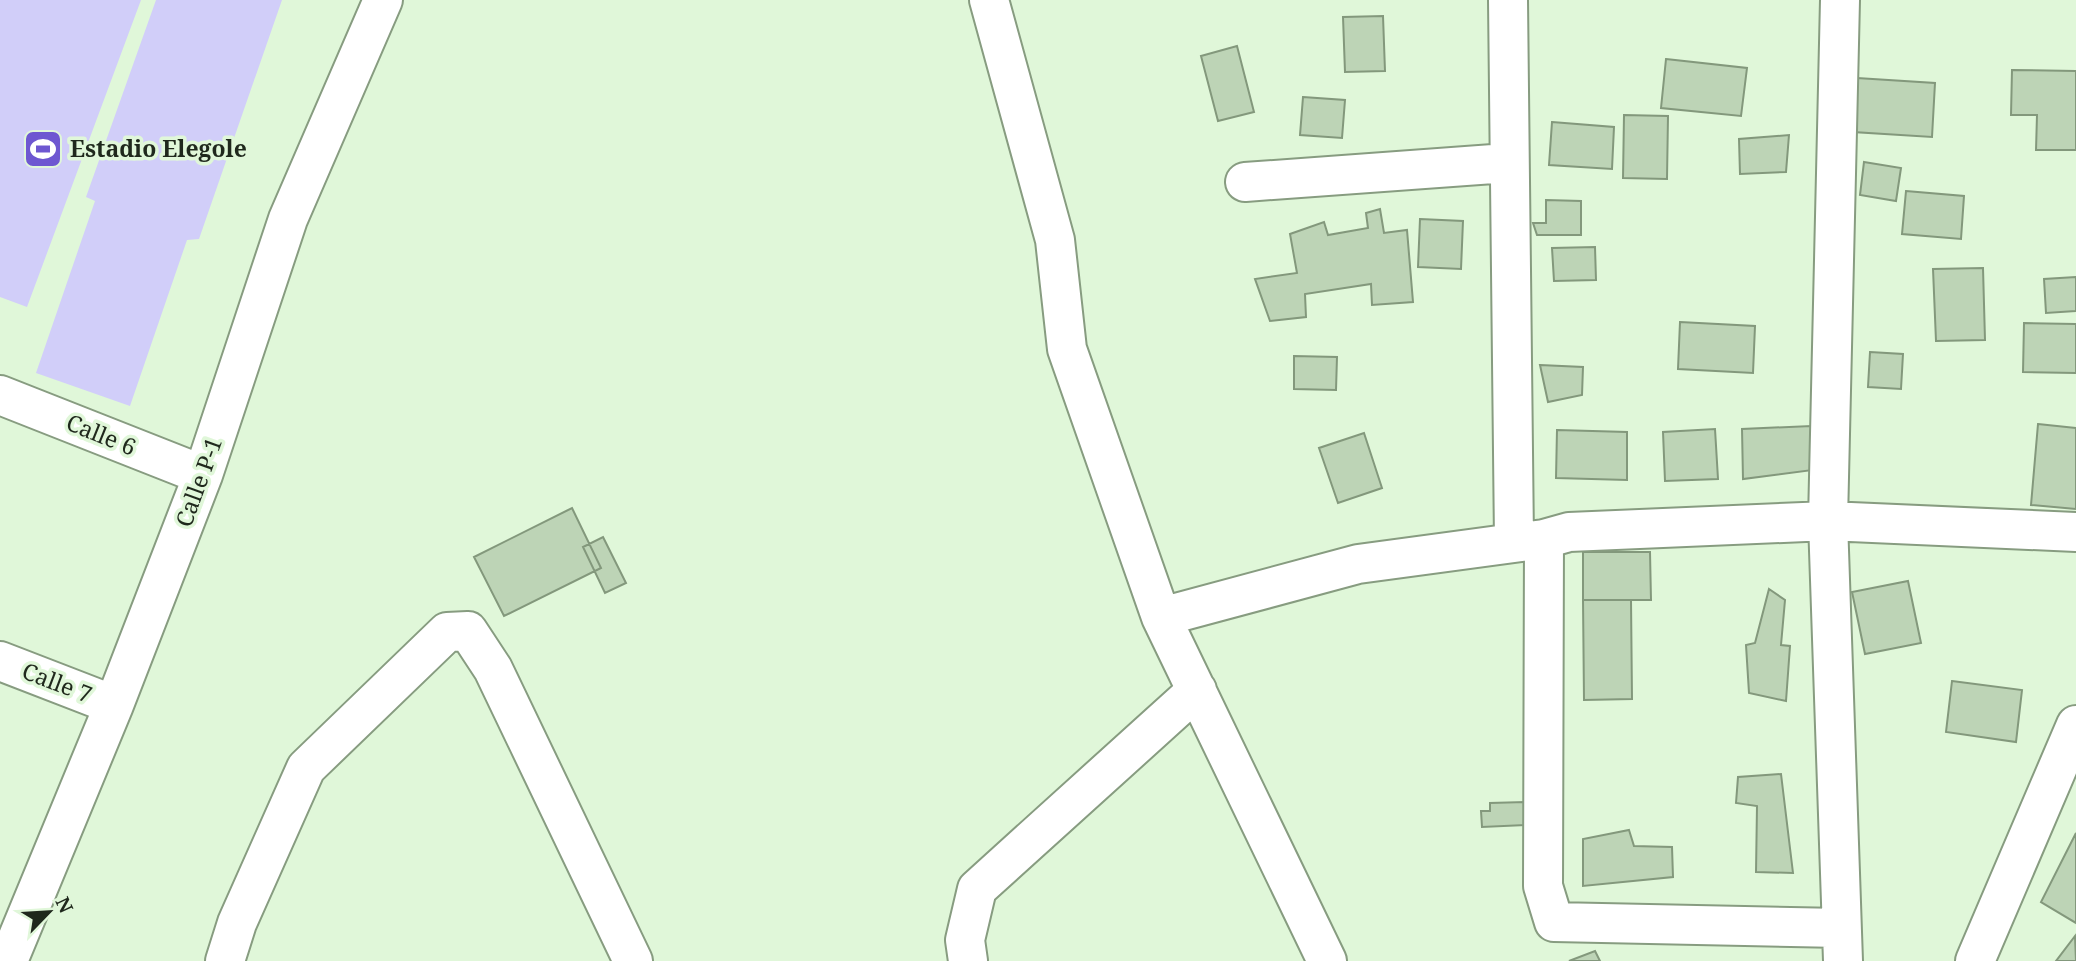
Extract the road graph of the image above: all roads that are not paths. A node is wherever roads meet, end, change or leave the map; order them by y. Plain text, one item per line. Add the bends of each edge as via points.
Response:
1 (383, 0) edge
2 (989, 0) edge
3 (1508, 0) edge
4 (1840, 0) edge
5 (1507, 163) junction
6 (1245, 182) dead end
7 (0, 395) edge
8 (203, 475) junction
9 (1828, 521) junction
10 (2076, 533) edge
11 (1529, 540) junction
12 (1161, 617) junction
13 (0, 661) edge
14 (1197, 690) junction
15 (114, 705) junction
16 (2071, 750) edge
17 (1842, 944) edge
18 (7, 952) edge
19 (225, 961) edge
20 (634, 961) edge
21 (968, 961) edge
22 (1327, 961) edge
23 (1975, 961) edge

1 - 8 street, Calle P-1 via 288,219
2 - 12 street via 1055,240 1066,349
3 - 5 street
4 - 9 street
5 - 6 street
5 - 11 street
7 - 8 street, Calle 6
8 - 15 street, Calle P-1
9 - 10 street
9 - 11 street via 1569,532
9 - 17 street
11 - 12 street via 1358,564
11 - 17 street via 1543,886 1554,922
12 - 14 street
13 - 15 street, Calle 7
14 - 21 street via 977,889 965,940
14 - 22 street
15 - 18 street, Calle P-1
16 - 23 street
19 - 20 street via 237,923 306,768 447,632 468,631 493,669

